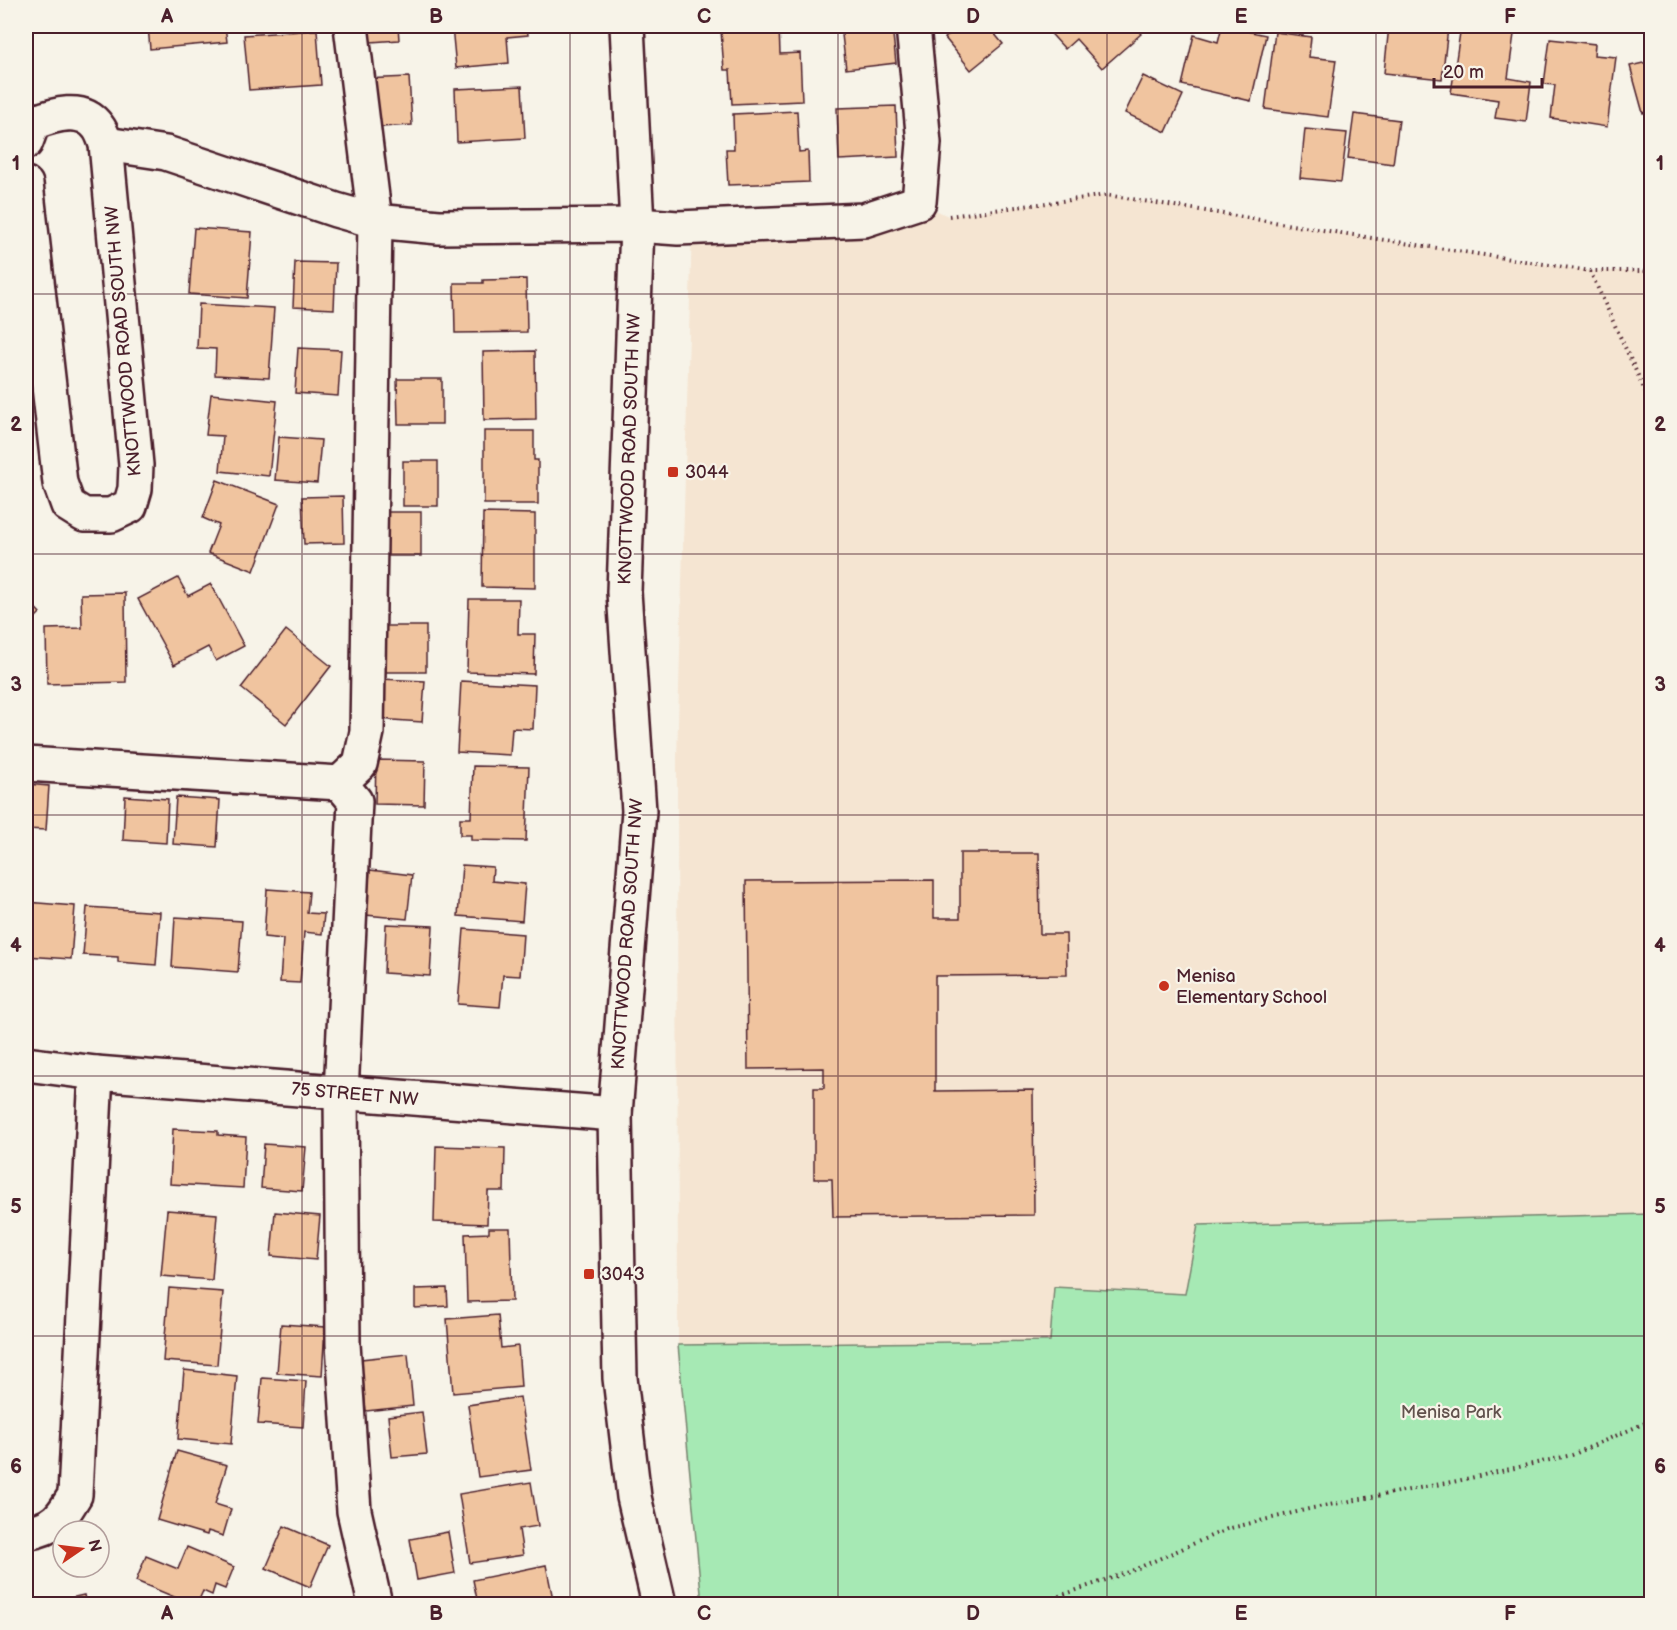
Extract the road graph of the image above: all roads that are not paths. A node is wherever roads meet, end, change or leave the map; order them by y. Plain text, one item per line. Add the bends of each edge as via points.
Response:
1 (351, 26) edge
2 (627, 26) edge
3 (913, 26) edge
4 (26, 142) edge
5 (106, 144) junction
6 (26, 184) edge
7 (375, 221) junction
8 (637, 225) junction
9 (26, 764) edge
10 (340, 783) junction
11 (26, 1064) edge
12 (96, 1073) junction
13 (341, 1093) junction
14 (615, 1114) junction
15 (26, 1533) edge
16 (375, 1605) edge
17 (659, 1605) edge

1 - 7 street
2 - 8 street, KNOTTWOOD ROAD SOUTH NW
3 - 8 street via 924,143 919,202 864,220 678,228
4 - 5 street, KNOTTWOOD ROAD SOUTH NW via 33,123 54,114 82,114 98,126
5 - 6 street, KNOTTWOOD ROAD SOUTH NW via 136,465 130,506 111,515 84,515 68,505 60,483
5 - 7 street via 166,153
7 - 8 street via 439,227
7 - 10 street via 367,732 360,764
8 - 14 street, KNOTTWOOD ROAD SOUTH NW via 624,592 639,811
9 - 10 street
10 - 13 street via 355,801
11 - 12 street, 75 STREET NW
12 - 13 street, 75 STREET NW
12 - 15 street via 75,1495 60,1520
13 - 14 street, 75 STREET NW
13 - 16 street via 343,1344 354,1512
14 - 17 street, KNOTTWOOD ROAD SOUTH NW via 620,1378 634,1497

